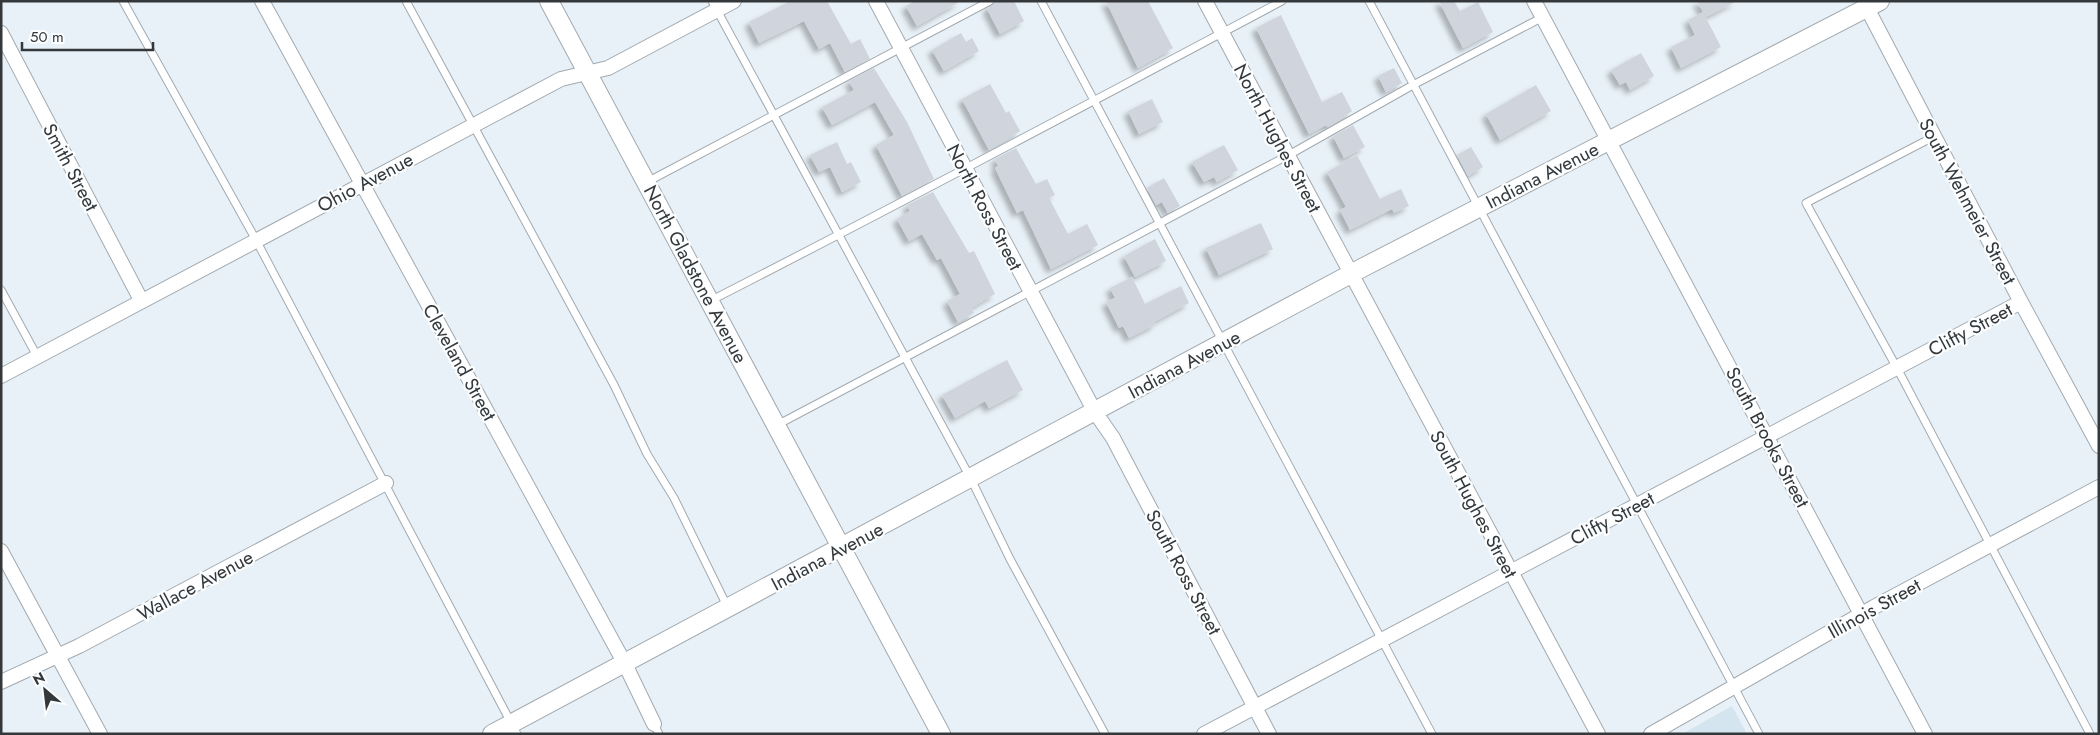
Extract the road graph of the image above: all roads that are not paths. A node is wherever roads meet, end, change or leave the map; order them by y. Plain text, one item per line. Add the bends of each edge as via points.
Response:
1 (123, 1) edge
2 (262, 1) edge
3 (406, 1) edge
4 (549, 1) edge
5 (734, 1) edge
6 (876, 1) edge
7 (990, 1) edge
8 (1041, 1) edge
9 (1205, 1) edge
10 (1282, 1) edge
11 (1368, 1) edge
12 (1534, 1) edge
13 (1874, 4) edge
14 (714, 6) edge
15 (1543, 17) junction
16 (1, 33) edge
17 (1222, 33) junction
18 (900, 47) junction
19 (588, 72) junction
20 (1413, 85) junction
21 (1094, 99) junction
22 (773, 115) junction
23 (472, 125) junction
24 (1934, 136) junction
25 (1609, 140) junction
26 (1287, 156) junction
27 (966, 170) junction
28 (647, 182) junction
29 (362, 184) junction
30 (1480, 207) junction
31 (1158, 222) junction
32 (839, 236) junction
33 (256, 240) junction
34 (1351, 274) junction
35 (1, 290) edge
36 (1031, 292) junction
37 (141, 300) junction
38 (710, 302) junction
39 (2021, 302) junction
40 (1223, 343) junction
41 (37, 356) junction
42 (905, 359) junction
43 (1897, 368) junction
44 (1, 376) edge
45 (1095, 412) junction
46 (776, 426) junction
47 (1767, 436) junction
48 (2099, 446) edge
49 (970, 479) junction
50 (386, 483) junction
51 (2099, 487) edge
52 (1638, 505) junction
53 (1991, 545) junction
54 (842, 548) junction
55 (1, 551) edge
56 (1511, 572) junction
57 (728, 608) junction
58 (1862, 614) junction
59 (1382, 640) junction
60 (58, 655) junction
61 (624, 664) junction
62 (1, 682) edge
63 (1734, 686) junction
64 (1254, 706) junction
65 (514, 729) edge
66 (656, 729) edge
67 (100, 734) edge
68 (492, 734) edge
69 (941, 734) edge
70 (1105, 734) edge
71 (1204, 734) edge
72 (1269, 734) edge
73 (1432, 734) edge
74 (1598, 734) edge
75 (1651, 734) edge
76 (1759, 734) edge
77 (1925, 734) edge
78 (2090, 734) edge

1 - 33 lane
2 - 29 street, Cleveland Street
3 - 23 lane
4 - 19 street, North Gladstone Avenue
5 - 14 street, Ohio Avenue
6 - 18 street, North Ross Street
7 - 18 lane
8 - 21 lane
9 - 17 street, North Hughes Street
10 - 17 lane
11 - 20 lane
12 - 15 street, South Brooks Street
13 - 24 street, South Wehmeier Street
13 - 25 street, Indiana Avenue
14 - 19 street, Ohio Avenue via 608,68
14 - 22 lane
15 - 20 lane
15 - 25 street, South Brooks Street
16 - 37 street, Smith Street
17 - 21 lane
17 - 26 street, North Hughes Street
18 - 22 lane
18 - 27 street, North Ross Street
19 - 23 street, Ohio Avenue via 561,79
19 - 28 street, North Gladstone Avenue
20 - 26 lane
20 - 30 lane
21 - 27 lane
21 - 31 lane
22 - 28 lane
22 - 32 lane
23 - 29 street, Ohio Avenue
23 - 57 lane via 614,385 647,454 674,498
24 - 39 street, South Wehmeier Street
24 - 43 lane via 1806,203
25 - 30 street, Indiana Avenue
25 - 47 street, South Brooks Street
26 - 31 lane
26 - 34 street, North Hughes Street
27 - 32 lane
27 - 36 street, North Ross Street
28 - 38 street, North Gladstone Avenue
29 - 33 street, Ohio Avenue
29 - 61 street, Cleveland Street
30 - 34 street, Indiana Avenue
30 - 52 lane
31 - 36 lane
31 - 40 lane
32 - 38 lane
32 - 42 lane
33 - 37 street, Ohio Avenue
33 - 50 lane
34 - 40 street, Indiana Avenue
34 - 56 street, South Hughes Street
35 - 41 lane
36 - 42 lane
36 - 45 street, North Ross Street
37 - 41 street, Ohio Avenue
38 - 46 street, North Gladstone Avenue
39 - 43 street, Clifty Street
39 - 48 street, South Wehmeier Street
40 - 45 street, Indiana Avenue
40 - 59 lane
41 - 44 street, Ohio Avenue
42 - 46 lane
42 - 49 lane
43 - 47 street, Clifty Street
43 - 53 lane
45 - 49 street, Indiana Avenue
45 - 64 street, South Ross Street via 1113,438
46 - 54 street, North Gladstone Avenue
47 - 52 street, Clifty Street
47 - 58 street, South Brooks Street
49 - 54 street, Indiana Avenue
49 - 70 lane
50 - 60 street, Wallace Avenue
50 - 65 lane
51 - 53 street, Illinois Street
52 - 56 street, Clifty Street
52 - 63 lane
53 - 58 street, Illinois Street
53 - 78 lane
54 - 57 street, Indiana Avenue
54 - 69 street, North Gladstone Avenue
55 - 60 street
56 - 59 street, Clifty Street
56 - 74 street, South Hughes Street
57 - 61 street, Indiana Avenue
58 - 63 street, Illinois Street
58 - 77 street, South Brooks Street
59 - 64 street, Clifty Street
59 - 73 lane
60 - 62 street, Wallace Avenue
60 - 67 street
61 - 65 street, Indiana Avenue
61 - 66 street, Cleveland Street
63 - 75 street, Illinois Street
63 - 76 lane
64 - 71 street, Clifty Street
64 - 72 street, South Ross Street
65 - 68 street, Indiana Avenue

